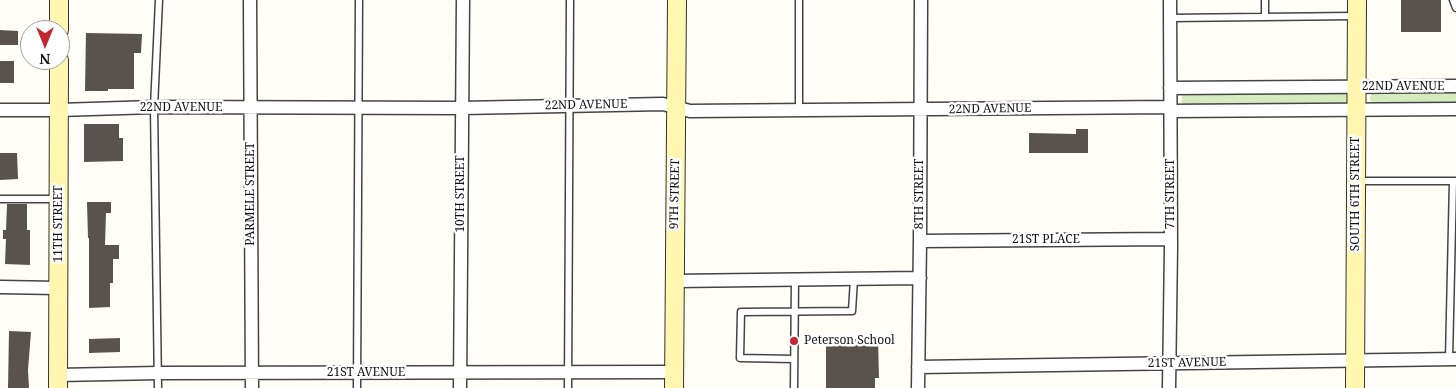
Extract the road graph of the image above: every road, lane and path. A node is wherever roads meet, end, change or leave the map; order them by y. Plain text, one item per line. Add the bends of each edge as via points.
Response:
1 (60, 0) edge
2 (159, 0) edge
3 (250, 0) edge
4 (359, 0) edge
5 (463, 0) edge
6 (570, 0) edge
7 (677, 0) edge
8 (799, 0) edge
9 (921, 0) edge
10 (1170, 0) edge
11 (1265, 0) edge
12 (1452, 0) edge
13 (1357, 8) edge
14 (1456, 8) edge
15 (1265, 17) junction
16 (1169, 18) junction
17 (59, 20) edge
18 (59, 70) edge
19 (1456, 86) edge
20 (1356, 87) junction
21 (1170, 88) junction
22 (570, 105) junction
23 (154, 107) junction
24 (250, 108) junction
25 (357, 108) junction
26 (462, 108) junction
27 (676, 108) junction
28 (1170, 109) junction
29 (1456, 109) edge
30 (0, 110) edge
31 (59, 110) junction
32 (799, 110) junction
33 (920, 110) junction
34 (1356, 110) junction
35 (1356, 180) junction
36 (1455, 181) edge
37 (0, 199) edge
38 (59, 199) junction
39 (1171, 239) junction
40 (920, 241) junction
41 (920, 278) junction
42 (854, 279) junction
43 (795, 280) junction
44 (674, 281) junction
45 (0, 287) edge
46 (58, 288) junction
47 (795, 312) junction
48 (794, 359) junction
49 (1453, 359) edge
50 (1356, 360) junction
51 (1170, 363) junction
52 (918, 367) junction
53 (158, 373) junction
54 (252, 373) junction
55 (358, 373) junction
56 (460, 373) junction
57 (568, 373) junction
58 (674, 380) edge
59 (58, 381) edge
60 (158, 388) edge
61 (252, 388) edge
62 (358, 388) edge
63 (460, 388) edge
64 (568, 388) edge
65 (794, 388) edge
66 (918, 388) edge
67 (1170, 388) edge
68 (1355, 388) edge

1 - 17 street
2 - 23 lane
3 - 24 street, PARMELE STREET
4 - 25 lane
5 - 26 street, 10TH STREET
6 - 22 lane
7 - 27 street, 9TH STREET
8 - 32 lane
9 - 33 street, 8TH STREET
10 - 16 street, 7TH STREET
11 - 15 lane
12 - 14 lane
13 - 15 lane
13 - 20 street, SOUTH 6TH STREET
15 - 16 lane
16 - 21 street, 7TH STREET
18 - 31 street, 11TH STREET
19 - 20 street, 22ND AVENUE
20 - 21 street, 22ND AVENUE
20 - 34 street, SOUTH 6TH STREET
21 - 28 street, 7TH STREET
22 - 26 street, 22ND AVENUE
22 - 27 street, 22ND AVENUE via 663,104
22 - 57 lane
23 - 24 street, 22ND AVENUE
23 - 31 street, 22ND AVENUE
23 - 53 lane
24 - 25 street, 22ND AVENUE
24 - 54 street, PARMELE STREET
25 - 26 street, 22ND AVENUE
25 - 55 lane
26 - 56 street, 10TH STREET
27 - 32 street, 22ND AVENUE via 690,111
27 - 44 street, 9TH STREET
28 - 33 street, 22ND AVENUE
28 - 34 street, 22ND AVENUE
28 - 39 street, 7TH STREET
29 - 34 street, 22ND AVENUE
30 - 31 street, 22ND AVENUE
31 - 38 street, 11TH STREET
32 - 33 street, 22ND AVENUE
33 - 40 street, 8TH STREET
34 - 35 street, SOUTH 6TH STREET
35 - 36 lane
35 - 50 street, SOUTH 6TH STREET
36 - 49 lane
37 - 38 lane
38 - 46 street, 11TH STREET
39 - 40 street, 21ST PLACE
39 - 51 street, 7TH STREET
40 - 41 street, 8TH STREET
41 - 42 street
41 - 52 street, 8TH STREET
42 - 43 street
42 - 47 lane via 852,311
43 - 44 street
43 - 47 lane
44 - 58 street, 9TH STREET
45 - 46 street
46 - 59 street, 11TH STREET
47 - 48 lane
47 - 48 lane via 741,312 740,358
48 - 65 lane
49 - 50 street, 21ST AVENUE
50 - 51 street, 21ST AVENUE
50 - 68 street, SOUTH 6TH STREET
51 - 52 street, 21ST AVENUE
51 - 67 street, 7TH STREET
52 - 66 street, 8TH STREET
53 - 54 street, 21ST AVENUE
53 - 59 street, 21ST AVENUE
53 - 60 lane
54 - 55 street, 21ST AVENUE
54 - 61 street, PARMELE STREET
55 - 56 street, 21ST AVENUE
55 - 62 lane
56 - 57 street, 21ST AVENUE
56 - 63 street, 10TH STREET
57 - 58 street, 21ST AVENUE
57 - 64 lane

